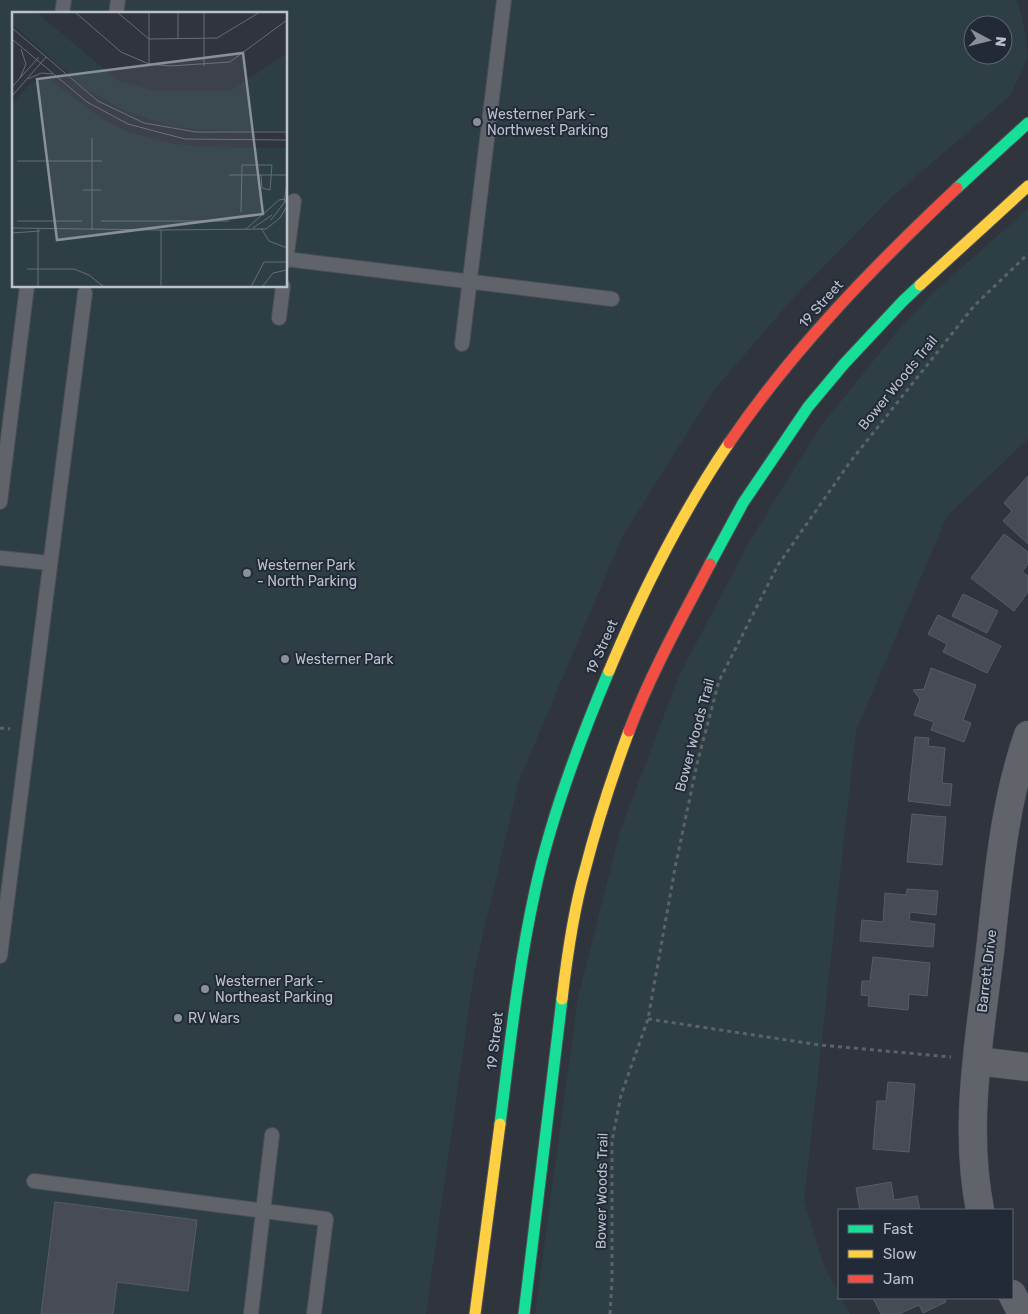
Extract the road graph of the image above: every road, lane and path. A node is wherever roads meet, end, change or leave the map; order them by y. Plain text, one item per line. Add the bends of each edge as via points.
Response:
1 (504, 0) edge
2 (1028, 122) edge
3 (1028, 186) edge
4 (294, 201) dead end
5 (288, 245) edge
6 (1028, 254) edge
7 (288, 260) edge
8 (470, 281) junction
9 (27, 288) edge
10 (283, 288) edge
11 (85, 293) dead end
12 (612, 299) dead end
13 (279, 318) dead end
14 (462, 344) dead end
15 (0, 502) edge
16 (0, 558) edge
17 (50, 563) junction
18 (1028, 735) edge
19 (0, 956) edge
20 (648, 1019) junction
21 (977, 1061) junction
22 (1028, 1067) edge
23 (272, 1135) dead end
24 (34, 1181) dead end
25 (980, 1209) edge
26 (263, 1211) junction
27 (1013, 1296) edge
28 (251, 1314) edge
29 (314, 1314) edge
30 (475, 1314) edge
31 (524, 1314) edge
32 (610, 1314) edge
33 (1022, 1314) edge

1 - 8 lane
2 - 30 main road, 19 Street via 844,299 779,374 725,449 671,539 633,613 602,684 567,782 535,887 520,967
3 - 31 main road via 903,301 808,407 743,503 669,640 639,705 610,783 584,872 567,960
4 - 5 lane
6 - 20 path, Bower Woods Trail via 974,306 850,462 778,565 719,681 696,764
7 - 8 lane
8 - 12 lane
8 - 14 lane
9 - 15 lane
10 - 13 lane
11 - 17 lane
16 - 17 lane
17 - 19 lane
18 - 21 street, Barrett Drive via 1010,800 1002,846
20 - 21 path via 820,1045
20 - 32 path, Bower Woods Trail via 621,1095 612,1141
21 - 22 street
21 - 25 street, Barrett Drive via 972,1124
23 - 26 lane
24 - 26 lane
26 - 28 lane
26 - 29 lane via 326,1219
27 - 33 street

